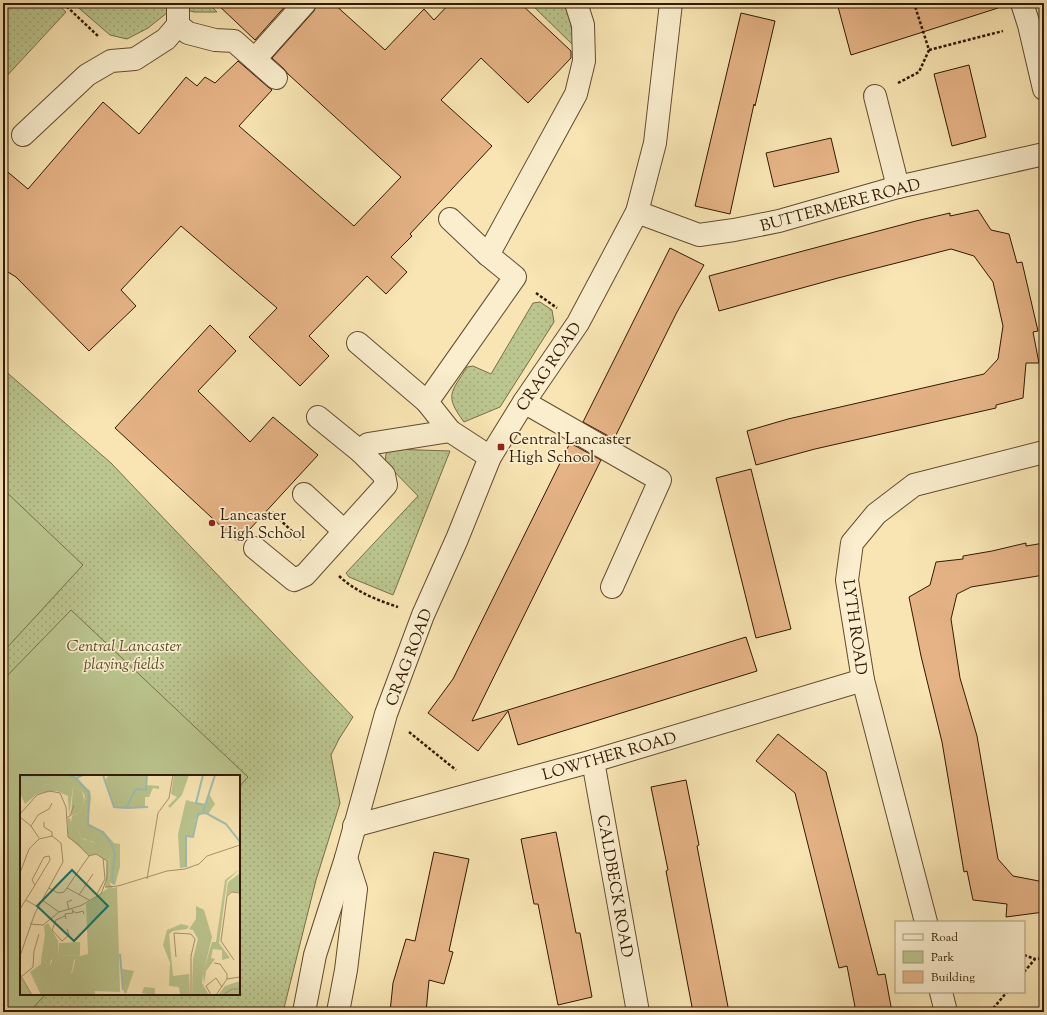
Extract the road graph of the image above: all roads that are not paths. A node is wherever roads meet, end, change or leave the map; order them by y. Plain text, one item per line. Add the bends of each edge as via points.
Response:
1 (178, 3) edge
2 (305, 3) edge
3 (576, 3) edge
4 (671, 3) edge
5 (1022, 3) edge
6 (178, 25) junction
7 (255, 60) junction
8 (276, 78) dead end
9 (1044, 89) edge
10 (875, 96) road end
11 (23, 135) dead end
12 (1044, 154) edge
13 (898, 187) junction
14 (637, 212) junction
15 (450, 219) dead end
16 (488, 255) junction
17 (358, 343) dead end
18 (427, 402) junction
19 (524, 402) junction
20 (318, 417) dead end
21 (450, 431) junction
22 (361, 452) junction
23 (1044, 452) edge
24 (490, 457) junction
25 (304, 494) dead end
26 (344, 531) junction
27 (255, 548) dead end
28 (612, 587) dead end
29 (863, 680) junction
30 (593, 761) junction
31 (354, 826) junction
32 (346, 858) junction
33 (926, 921) edge
34 (942, 993) edge
35 (304, 1012) edge
36 (338, 1012) edge
37 (638, 1012) edge
38 (946, 1012) edge

1 - 6 street
2 - 7 street
3 - 16 street via 583,25 584,61 576,94
4 - 14 street, CRAG ROAD via 655,143
5 - 9 street
6 - 7 street via 188,33 215,40 234,41
6 - 11 street via 166,39 135,59 111,61 87,75
7 - 8 street
10 - 13 street
12 - 13 street, BUTTERMERE ROAD
13 - 14 street, BUTTERMERE ROAD via 779,222 699,235
14 - 19 street, CRAG ROAD via 578,323
15 - 16 street
16 - 18 street via 515,277
17 - 18 street
18 - 21 street
19 - 24 street, CRAG ROAD
19 - 28 street via 660,480
20 - 22 street
21 - 22 street via 368,444
21 - 24 street
22 - 26 street via 384,475 386,485
23 - 29 street, LYTH ROAD via 914,485 876,514 852,543 847,580
24 - 31 street, CRAG ROAD via 423,615 386,714
25 - 26 street
26 - 27 street via 305,575 294,580
29 - 30 street, LOWTHER ROAD
29 - 33 street, LYTH ROAD
30 - 31 street, LOWTHER ROAD
30 - 37 street, CALDBECK ROAD
31 - 32 street, CRAG ROAD
32 - 35 street, CRAG ROAD via 315,954
32 - 36 street via 356,889
34 - 38 street

